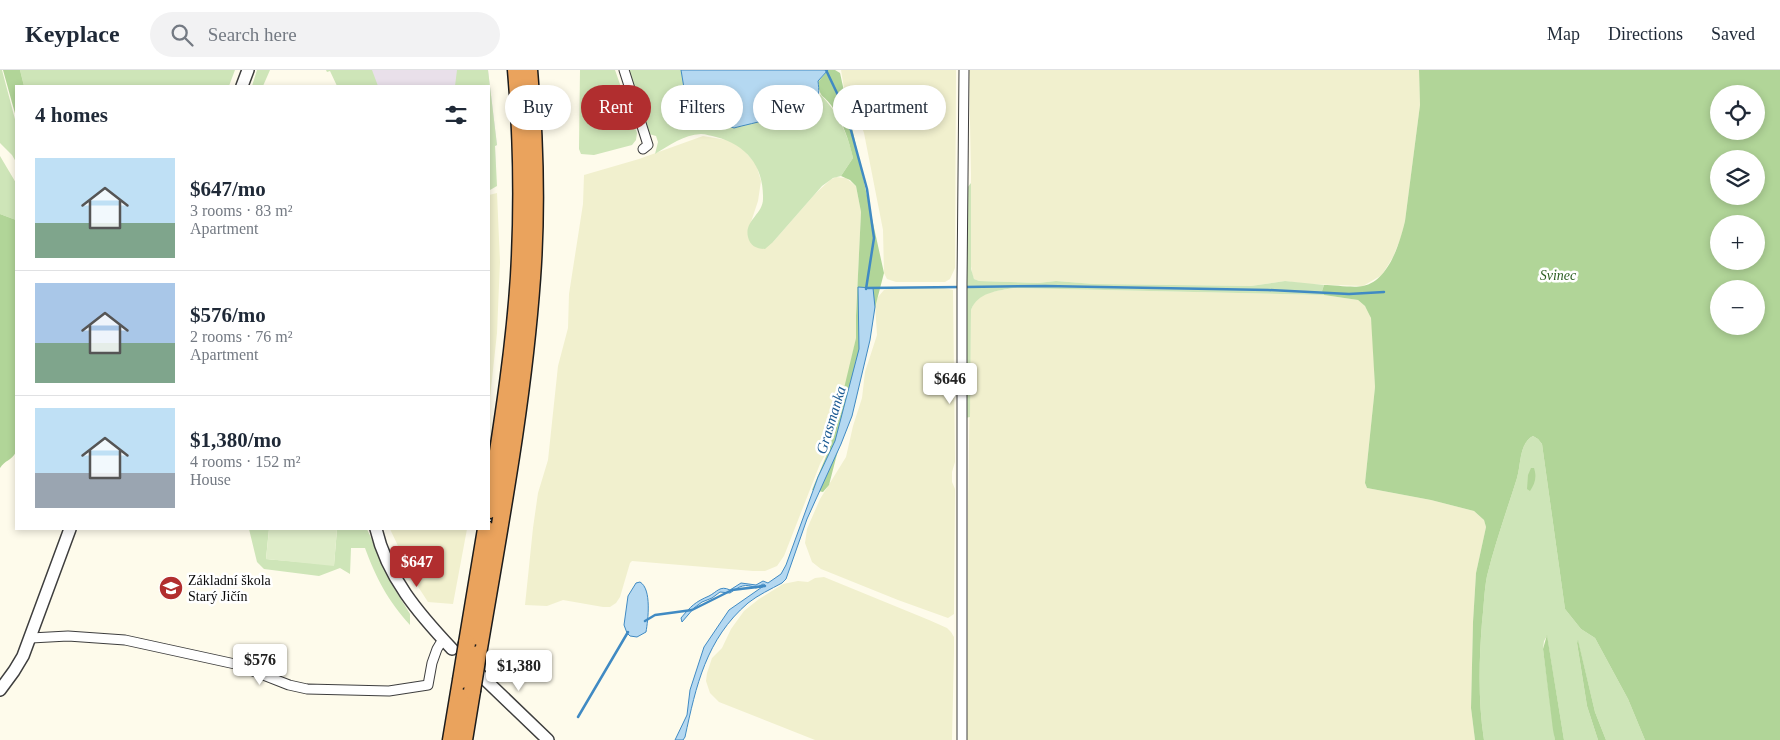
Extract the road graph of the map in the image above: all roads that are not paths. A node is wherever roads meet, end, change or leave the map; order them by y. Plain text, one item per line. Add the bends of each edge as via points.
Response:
1 (248, 70) edge
2 (516, 70) edge
3 (529, 70) edge
4 (538, 70) edge
5 (624, 70) edge
6 (964, 70) edge
7 (242, 85) edge
8 (643, 149) dead end
9 (534, 165) junction
10 (490, 503) edge
11 (70, 530) edge
12 (376, 530) edge
13 (486, 530) edge
14 (31, 638) junction
15 (442, 639) junction
16 (467, 652) junction
17 (466, 685) junction
18 (0, 690) edge
19 (451, 740) edge
20 (464, 740) edge
21 (548, 740) edge
22 (962, 740) edge

1 - 7 street
2 - 10 highway via 521,165 519,278 513,346
3 - 9 highway
4 - 9 highway
5 - 8 street via 648,145
6 - 22 street
9 - 16 highway via 533,246 526,347 517,415
11 - 14 street
12 - 15 street via 394,576 412,604
13 - 16 highway
14 - 15 street via 68,636 126,640 235,664 307,689 389,691 428,685 436,649
14 - 18 street via 24,656
15 - 16 street
16 - 17 highway, bridge
16 - 21 street
17 - 19 highway
17 - 20 highway

